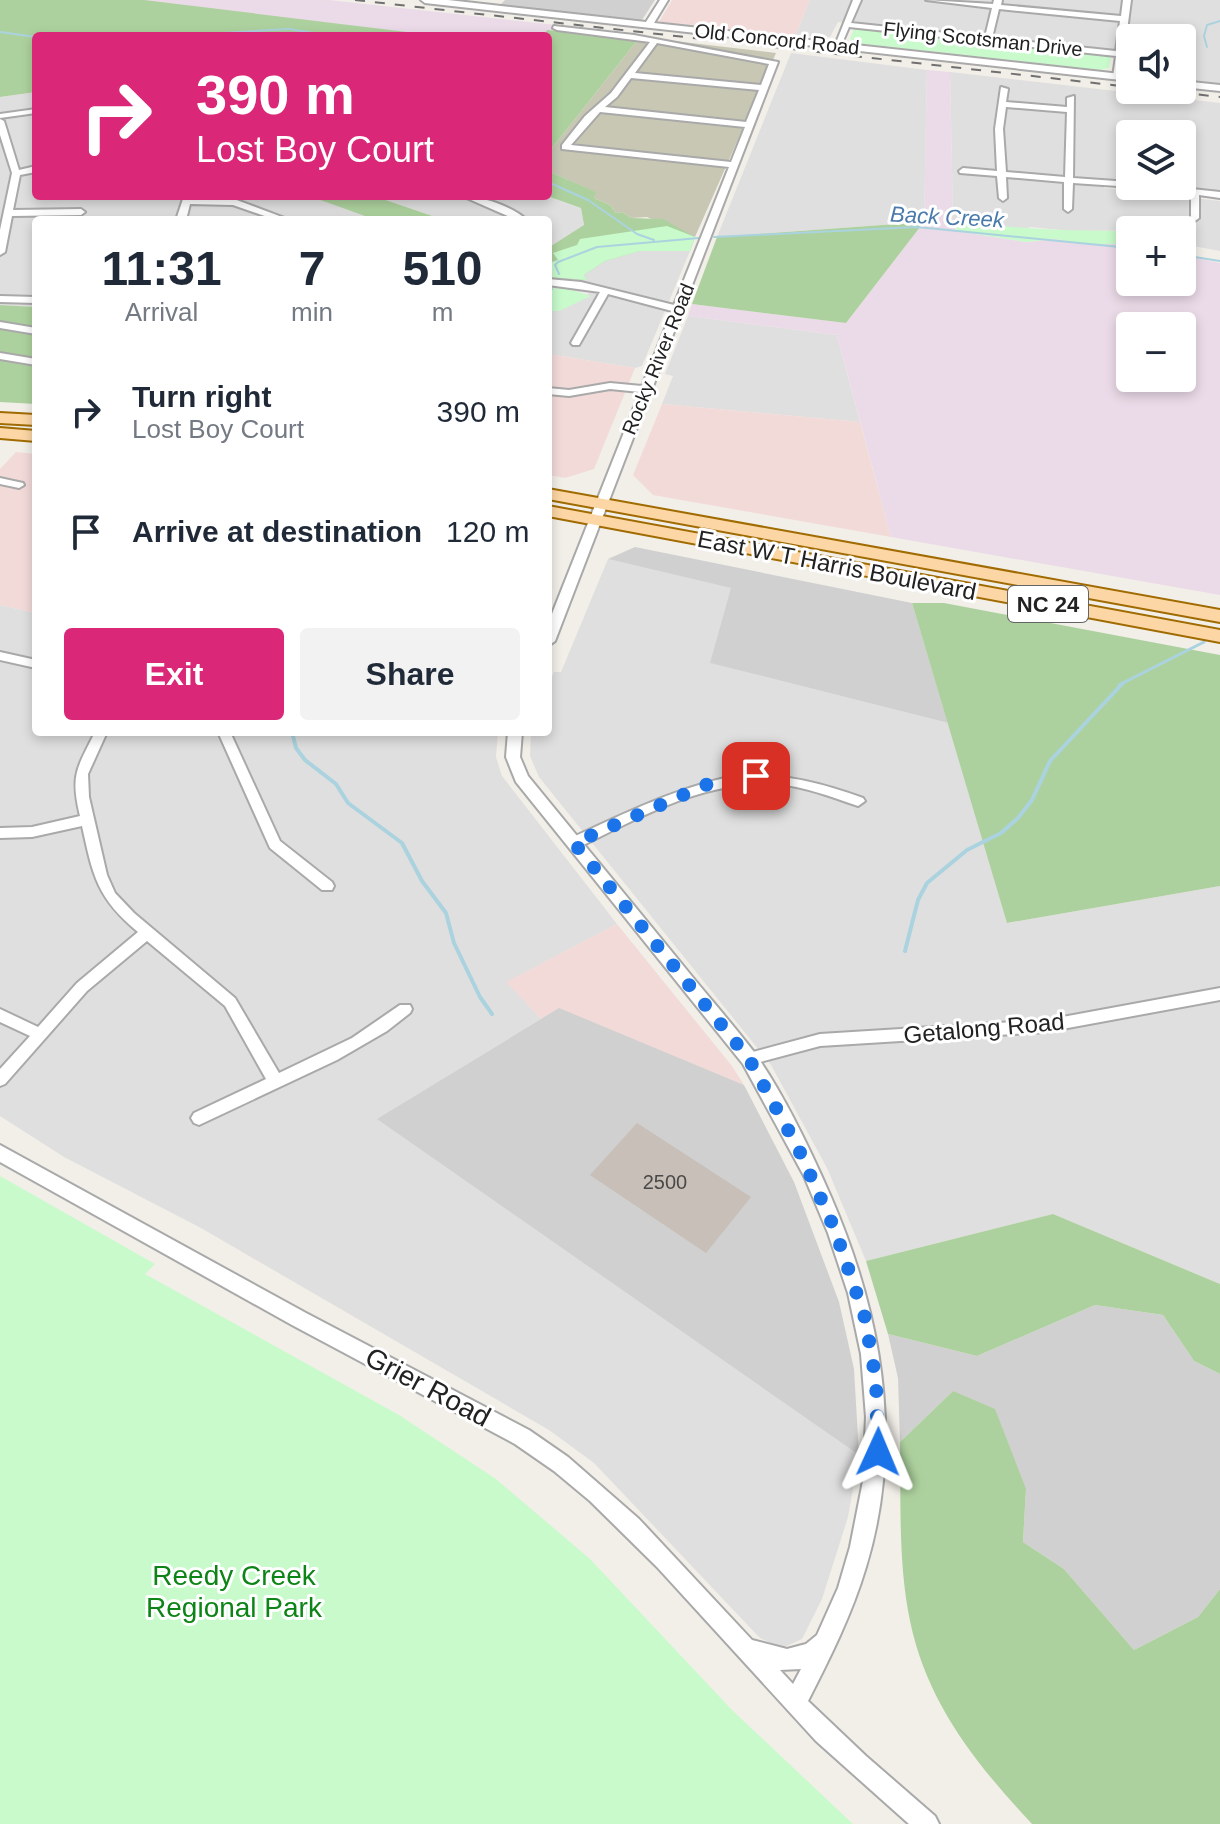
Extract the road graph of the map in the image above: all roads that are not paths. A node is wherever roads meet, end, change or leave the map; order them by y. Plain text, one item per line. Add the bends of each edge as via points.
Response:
1 (425, 0) edge
2 (664, 0) edge
3 (857, 0) edge
4 (930, 0) edge
5 (937, 0) edge
6 (1127, 0) edge
7 (997, 3) edge
8 (1124, 19) junction
9 (1123, 24) edge
10 (648, 25) junction
11 (847, 25) junction
12 (557, 28) dead end
13 (988, 40) junction
14 (653, 43) junction
15 (837, 46) junction
16 (1116, 54) edge
17 (630, 75) junction
18 (1116, 77) edge
19 (766, 83) junction
20 (1196, 85) edge
21 (1220, 88) edge
22 (1004, 89) dead end
23 (1071, 98) dead end
24 (1002, 104) junction
25 (598, 109) junction
26 (1071, 110) junction
27 (32, 112) edge
28 (0, 118) edge
29 (750, 125) junction
30 (735, 165) junction
31 (32, 170) edge
32 (963, 171) dead end
33 (16, 173) junction
34 (1001, 174) junction
35 (1067, 179) junction
36 (1116, 184) edge
37 (1196, 192) edge
38 (1220, 195) edge
39 (1003, 198) dead end
40 (210, 200) edge
41 (477, 200) edge
42 (1068, 209) dead end
43 (81, 212) dead end
44 (10, 213) junction
45 (274, 216) edge
46 (517, 216) edge
47 (0, 252) edge
48 (552, 282) edge
49 (605, 291) junction
50 (0, 299) edge
51 (32, 300) edge
52 (679, 309) junction
53 (0, 325) edge
54 (32, 330) edge
55 (576, 343) dead end
56 (0, 356) edge
57 (32, 361) edge
58 (647, 390) junction
59 (552, 391) edge
60 (0, 418) edge
61 (32, 420) edge
62 (0, 433) edge
63 (32, 436) edge
64 (0, 481) edge
65 (19, 485) dead end
66 (552, 495) edge
67 (552, 511) edge
68 (599, 512) junction
69 (1081, 610) junction
70 (1220, 616) edge
71 (1220, 624) edge
72 (552, 631) edge
73 (1220, 636) edge
74 (0, 656) edge
75 (32, 663) edge
76 (99, 736) edge
77 (226, 736) edge
78 (515, 736) edge
79 (858, 801) dead end
80 (85, 820) junction
81 (0, 833) edge
82 (574, 843) junction
83 (327, 886) dead end
84 (148, 932) junction
85 (1220, 994) edge
86 (405, 1009) dead end
87 (0, 1015) edge
88 (41, 1035) junction
89 (749, 1059) junction
90 (0, 1080) edge
91 (275, 1081) junction
92 (199, 1118) dead end
93 (0, 1153) edge
94 (829, 1637) junction
95 (746, 1649) junction
96 (795, 1703) junction
97 (927, 1824) edge

1 - 10 street, Old Concord Road
2 - 10 street
3 - 11 street
4 - 5 street
5 - 7 street
6 - 8 street
7 - 8 street
7 - 13 street
8 - 9 street
10 - 15 street, Old Concord Road
11 - 13 street, Flying Scotsman Drive
11 - 15 street
12 - 14 street
13 - 16 street, Flying Scotsman Drive
14 - 17 street
14 - 19 street via 763,58 774,62
15 - 18 street, Old Concord Road
17 - 19 street
17 - 25 street
19 - 29 street, Rocky River Road
20 - 21 street
22 - 24 street
23 - 26 street
24 - 26 street
24 - 34 street
25 - 29 street
25 - 30 street via 565,147
26 - 35 street
27 - 28 street
28 - 33 street
29 - 30 street, Rocky River Road
30 - 52 street, Rocky River Road
31 - 33 street
32 - 34 street
33 - 44 street
34 - 35 street
34 - 39 street
35 - 36 street
35 - 42 street
37 - 38 street
40 - 45 street
41 - 46 street
43 - 44 street
44 - 47 street
48 - 49 street
49 - 52 street
49 - 55 street
50 - 51 street
52 - 58 street, Rocky River Road
53 - 54 street
56 - 57 street
58 - 59 street via 610,386
58 - 68 street, Rocky River Road
60 - 61 main road
62 - 63 main road
64 - 65 street
66 - 68 main road, East W T Harris Boulevard / NC 24
67 - 68 main road, East W T Harris Boulevard / NC 24
68 - 69 main road, East W T Harris Boulevard / NC 24
68 - 70 main road, East W T Harris Boulevard / NC 24
68 - 72 street, Rocky River Road
69 - 71 main road via 1085,604 1099,603
69 - 73 main road, East W T Harris Boulevard / NC 24
74 - 75 street
76 - 80 street via 81,774
77 - 83 street via 275,844
78 - 82 street via 513,757 521,778
79 - 82 street via 805,781 739,778 693,790
80 - 81 street
80 - 84 street via 110,896
82 - 89 street
84 - 88 street via 82,987
84 - 91 street via 230,1002
85 - 89 street, Getalong Road via 1046,1026 812,1041
86 - 91 street via 382,1028
87 - 88 street
88 - 90 street
89 - 94 street via 835,1230 874,1363 879,1407 872,1502
91 - 92 street
93 - 95 street, Grier Road via 557,1459 605,1499
94 - 95 street via 798,1660 777,1661
94 - 96 street
95 - 96 street, Grier Road
96 - 97 street

